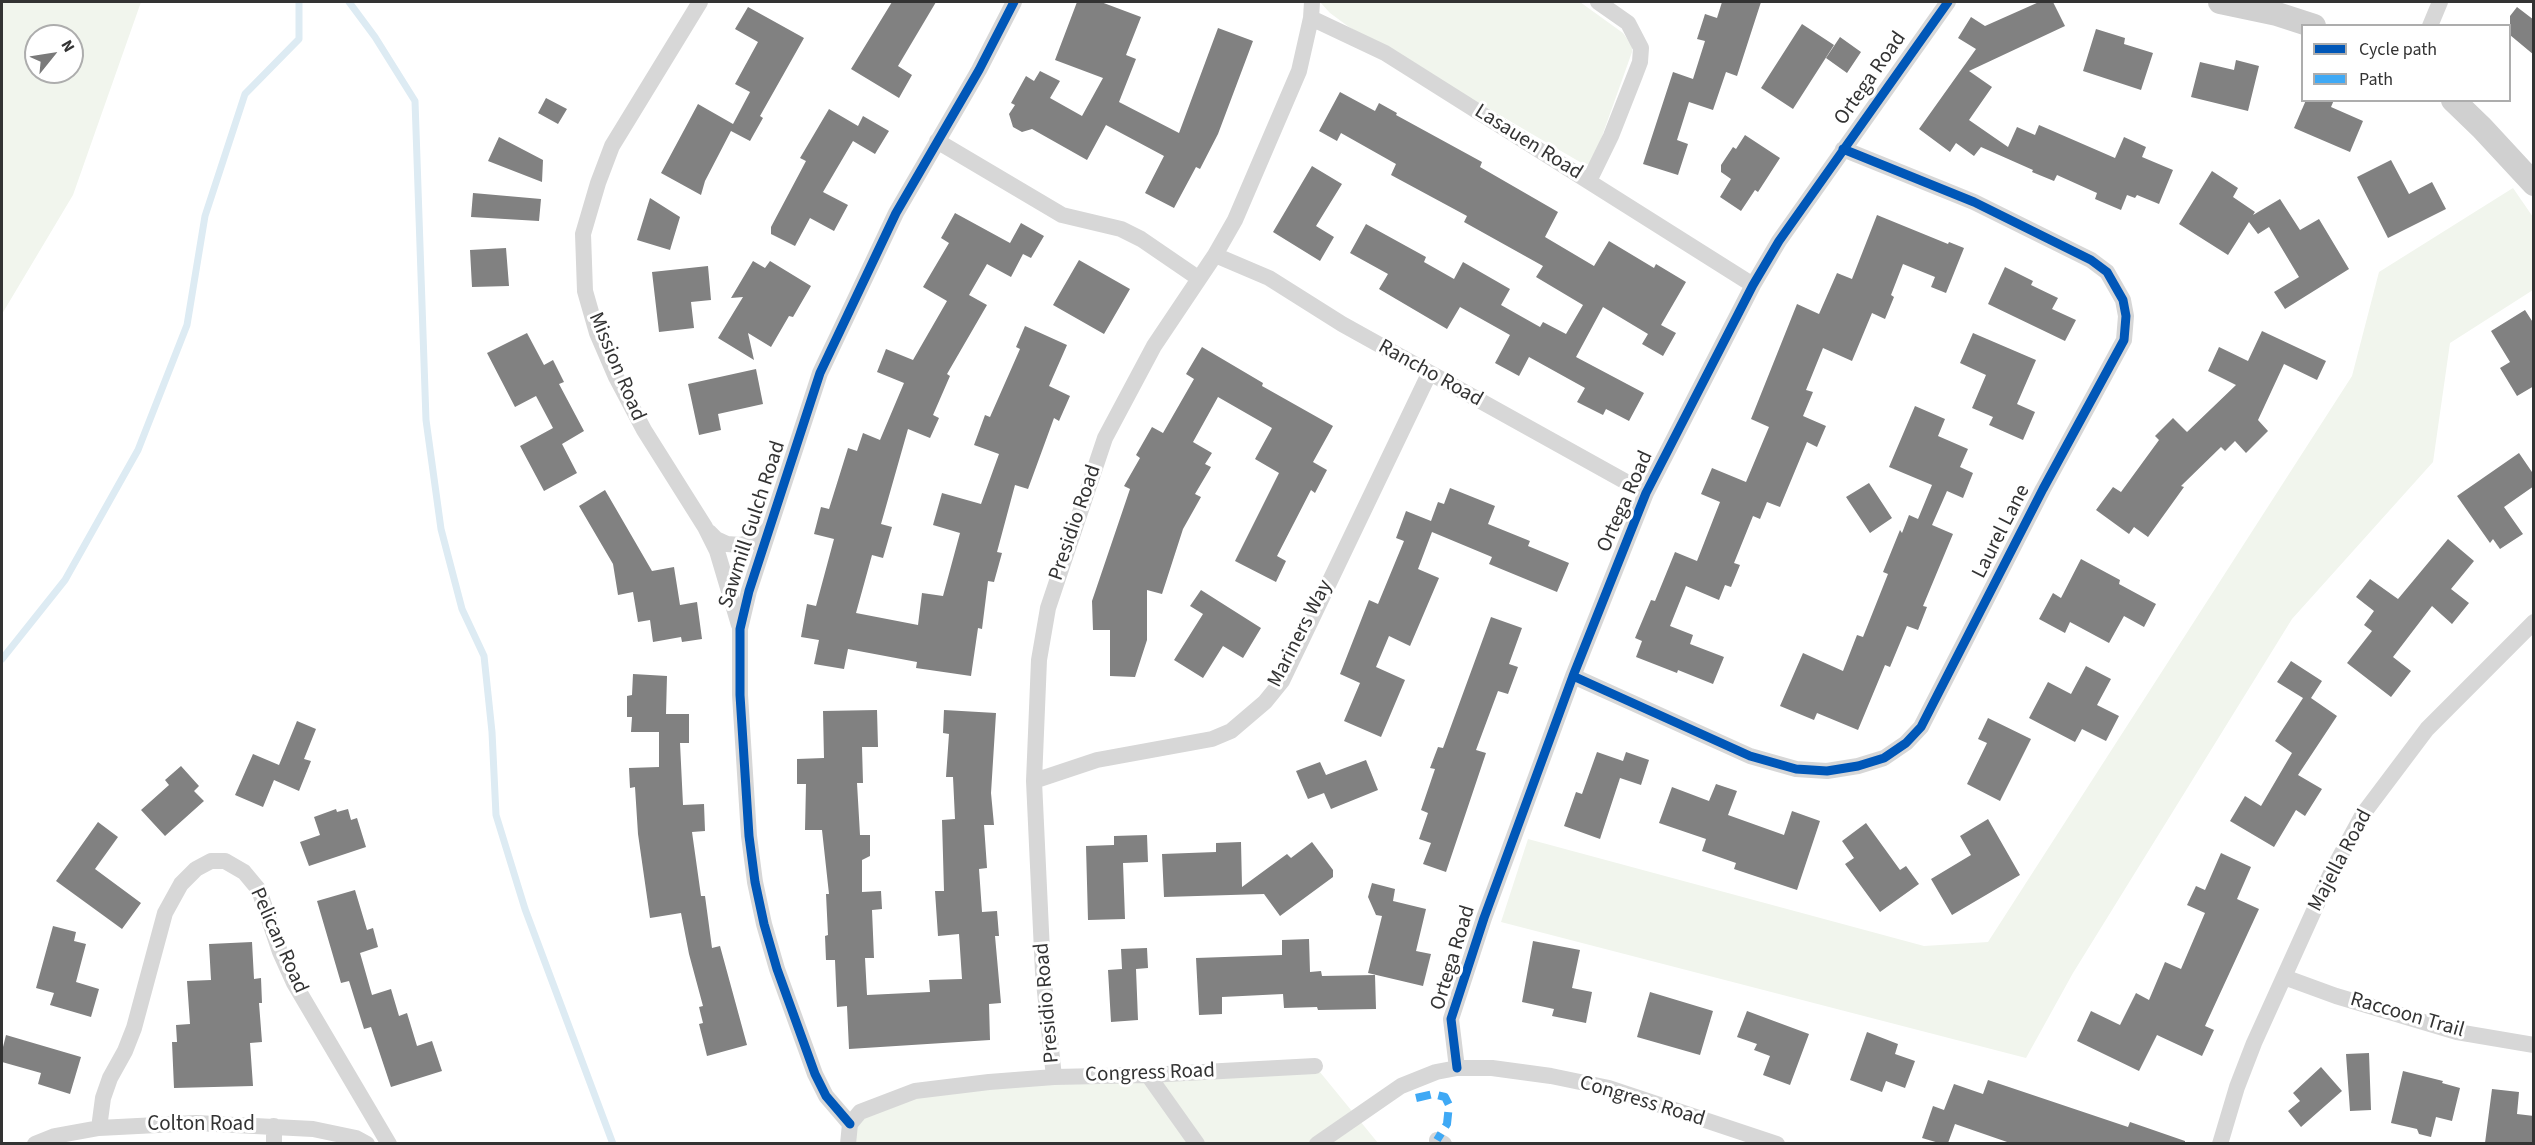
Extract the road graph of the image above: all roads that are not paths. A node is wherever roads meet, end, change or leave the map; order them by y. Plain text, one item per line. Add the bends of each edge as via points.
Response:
1 (700, 2) edge
2 (1014, 2) edge
3 (1598, 2) edge
4 (1948, 2) edge
5 (2220, 2) edge
6 (2440, 2) edge
7 (1311, 10) edge
8 (2308, 24) edge
9 (2431, 24) edge
10 (2455, 102) edge
11 (936, 141) junction
12 (1844, 149) junction
13 (1589, 181) junction
14 (2534, 184) edge
15 (1215, 255) junction
16 (1198, 278) junction
17 (1753, 285) junction
18 (1429, 374) junction
19 (1646, 493) junction
20 (772, 524) junction
21 (705, 527) junction
22 (2534, 622) edge
23 (740, 629) junction
24 (1573, 676) junction
25 (1034, 781) junction
26 (2284, 977) junction
27 (2534, 1045) edge
28 (1315, 1066) dead end
29 (1457, 1068) junction
30 (1148, 1076) junction
31 (1054, 1077) junction
32 (850, 1124) junction
33 (274, 1126) junction
34 (99, 1128) junction
35 (35, 1143) edge
36 (274, 1143) edge
37 (367, 1143) edge
38 (389, 1143) edge
39 (848, 1143) edge
40 (1197, 1143) edge
41 (1317, 1143) edge
42 (1777, 1143) edge
43 (2220, 1143) edge

1 - 21 street, Mission Road via 612,146 583,234 585,291 615,377
2 - 11 street, Sawmill Gulch Road
3 - 13 street via 1628,23 1641,48 1635,75
4 - 12 street, Ortega Road
5 - 8 street
6 - 9 street
7 - 13 street, Lasauen Road
7 - 15 street, Presidio Road via 1299,71 1284,110 1235,220
10 - 14 street
11 - 16 street via 1062,215 1121,229 1141,239
11 - 20 street, Sawmill Gulch Road via 896,213 820,373
12 - 17 street, Ortega Road
12 - 24 street, Laurel Lane via 1974,202 2091,260 2107,272 2123,300 2124,340 1921,727 1884,758 1827,771 1796,769 1750,756
13 - 17 street, Lasauen Road
15 - 16 street, Presidio Road
15 - 18 street, Rancho Road via 1269,278
16 - 25 street, Presidio Road via 1154,346 1115,418 1066,549 1048,608 1039,660
17 - 19 street, Ortega Road
18 - 19 street, Rancho Road
18 - 25 street, Mariners Way via 1282,681 1264,702 1231,731 1212,739 1097,760
19 - 24 street, Ortega Road
20 - 21 street via 760,540 740,545 716,539
20 - 23 street, Sawmill Gulch Road
21 - 23 street, Mission Road via 726,577
22 - 26 street, Majella Road via 2427,729 2363,814 2331,873
23 - 32 street, Sawmill Gulch Road via 740,695 754,882 764,924 815,1074 826,1096
24 - 29 street, Ortega Road via 1488,907 1452,1020
25 - 31 street, Presidio Road via 1043,973
26 - 27 street, Raccoon Trail via 2457,1032
26 - 43 street, Majella Road via 2237,1087
28 - 30 street, Congress Road
29 - 41 street, Congress Road via 1401,1086
29 - 42 street, Congress Road via 1492,1068 1609,1088
30 - 31 street, Congress Road
30 - 40 street
31 - 32 street, Congress Road via 915,1091 860,1112
32 - 39 street
33 - 34 street, Colton Road via 196,1123
33 - 36 street
33 - 37 street, Colton Road via 313,1129
34 - 35 street, Colton Road
34 - 38 street, Pelican Road via 103,1098 134,1028 165,913 181,884 196,869 211,861 225,861 244,872 259,890 294,984

